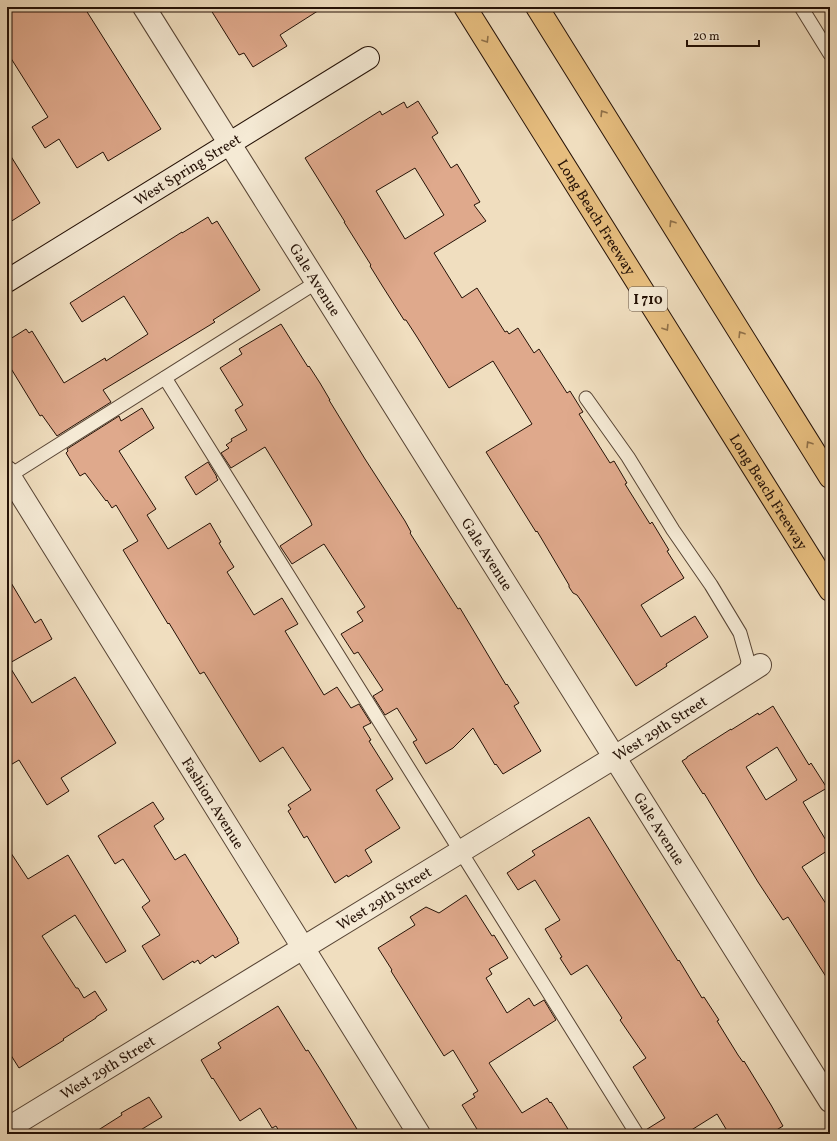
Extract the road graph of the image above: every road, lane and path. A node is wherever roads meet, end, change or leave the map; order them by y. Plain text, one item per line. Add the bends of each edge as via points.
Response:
1 (144, 7) edge
2 (465, 7) edge
3 (537, 7) edge
4 (801, 7) edge
5 (830, 54) edge
6 (368, 58) dead end
7 (230, 144) junction
8 (7, 281) edge
9 (316, 282) junction
10 (165, 378) junction
11 (586, 398) dead end
12 (8, 474) edge
13 (830, 477) edge
14 (830, 590) edge
15 (752, 670) joint
16 (615, 757) junction
17 (461, 851) junction
18 (303, 948) junction
19 (830, 1101) edge
20 (7, 1129) edge
21 (419, 1134) edge
22 (637, 1134) edge

1 - 7 street, Gale Avenue
2 -> 14 highway, Long Beach Freeway / I 710
13 -> 3 highway
4 - 5 lane
6 - 7 street, West Spring Street
7 - 8 street, West Spring Street
7 - 9 street, Gale Avenue
9 - 10 lane
9 - 16 street, Gale Avenue
10 - 12 lane
10 - 17 lane
11 - 15 lane via 711,585 740,633
12 - 18 street, Fashion Avenue
15 - 16 street, West 29th Street
16 - 17 street, West 29th Street
16 - 19 street, Gale Avenue
17 - 18 street, West 29th Street
17 - 22 lane
18 - 20 street, West 29th Street
18 - 21 street, Fashion Avenue

